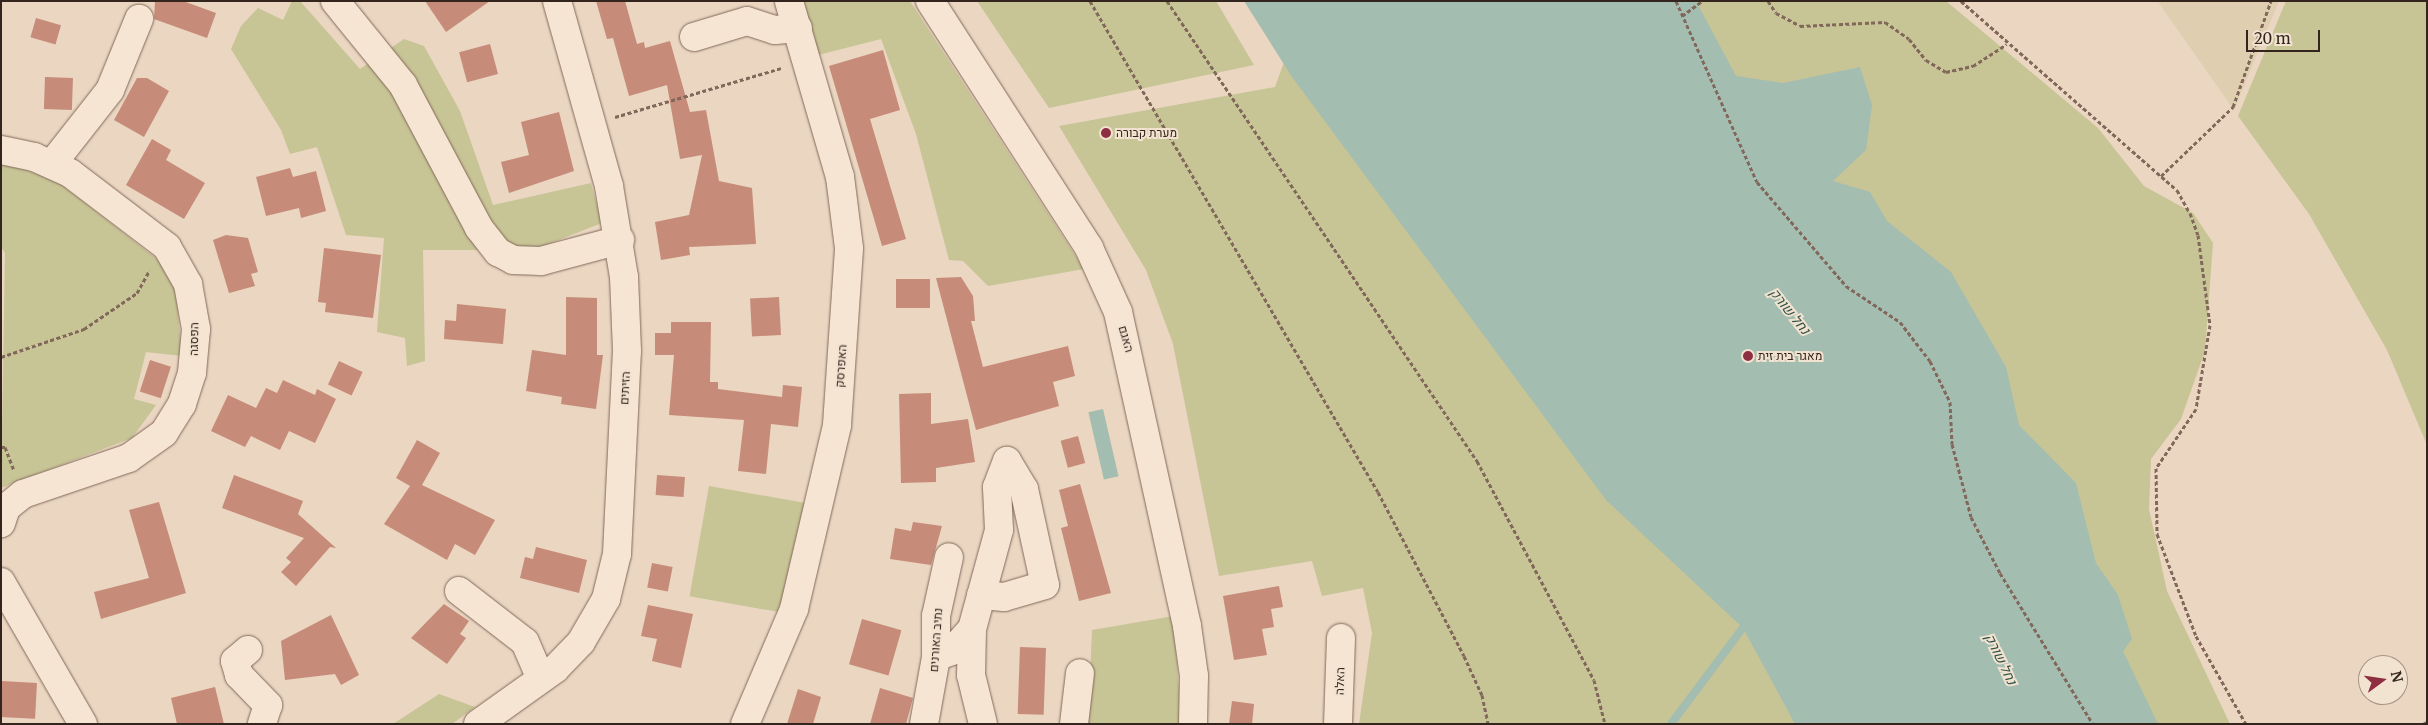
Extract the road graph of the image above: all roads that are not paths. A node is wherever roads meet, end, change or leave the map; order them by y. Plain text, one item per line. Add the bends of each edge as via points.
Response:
1 (335, 1) edge
2 (557, 1) edge
3 (789, 1) edge
4 (930, 1) edge
5 (139, 19) dead end
6 (798, 28) junction
7 (694, 37) dead end
8 (1, 150) edge
9 (52, 164) junction
10 (620, 240) junction
11 (1, 523) edge
12 (949, 557) dead end
13 (1, 582) edge
14 (459, 591) dead end
15 (981, 595) dead end
16 (972, 629) junction
17 (1341, 638) dead end
18 (248, 650) dead end
19 (936, 657) junction
20 (1080, 673) dead end
21 (541, 679) junction
22 (83, 724) edge
23 (262, 724) edge
24 (478, 724) edge
25 (746, 724) edge
26 (924, 724) edge
27 (983, 724) edge
28 (1074, 724) edge
29 (1193, 724) edge
30 (1338, 724) edge

1 - 10 street via 403,85 479,228 498,252 513,260 541,261
2 - 10 street, הזיתים
3 - 6 street, האפרסק
4 - 29 street, האגם via 1089,248 1115,304 1140,396 1187,626 1194,676
5 - 9 street via 110,90
6 - 7 street via 774,30 747,21
6 - 25 street, האפרסק via 846,212 849,248 838,425 794,609
8 - 9 street, הפסגה
9 - 11 street, הפסגה via 160,241 183,270 195,321 192,374 176,415 154,442 129,458 17,498 6,508
10 - 21 street, הזיתים via 628,332 615,569 591,628 569,656
12 - 19 street, נתיב האורנים via 936,616
13 - 22 street
14 - 21 street via 524,642
15 - 16 street
16 - 19 street via 952,651
16 - 27 street via 971,674
17 - 30 street, האלה
18 - 23 street via 235,661 239,675 268,705
19 - 26 street, נתיב האורנים
20 - 28 street
21 - 24 street, הזיתים

